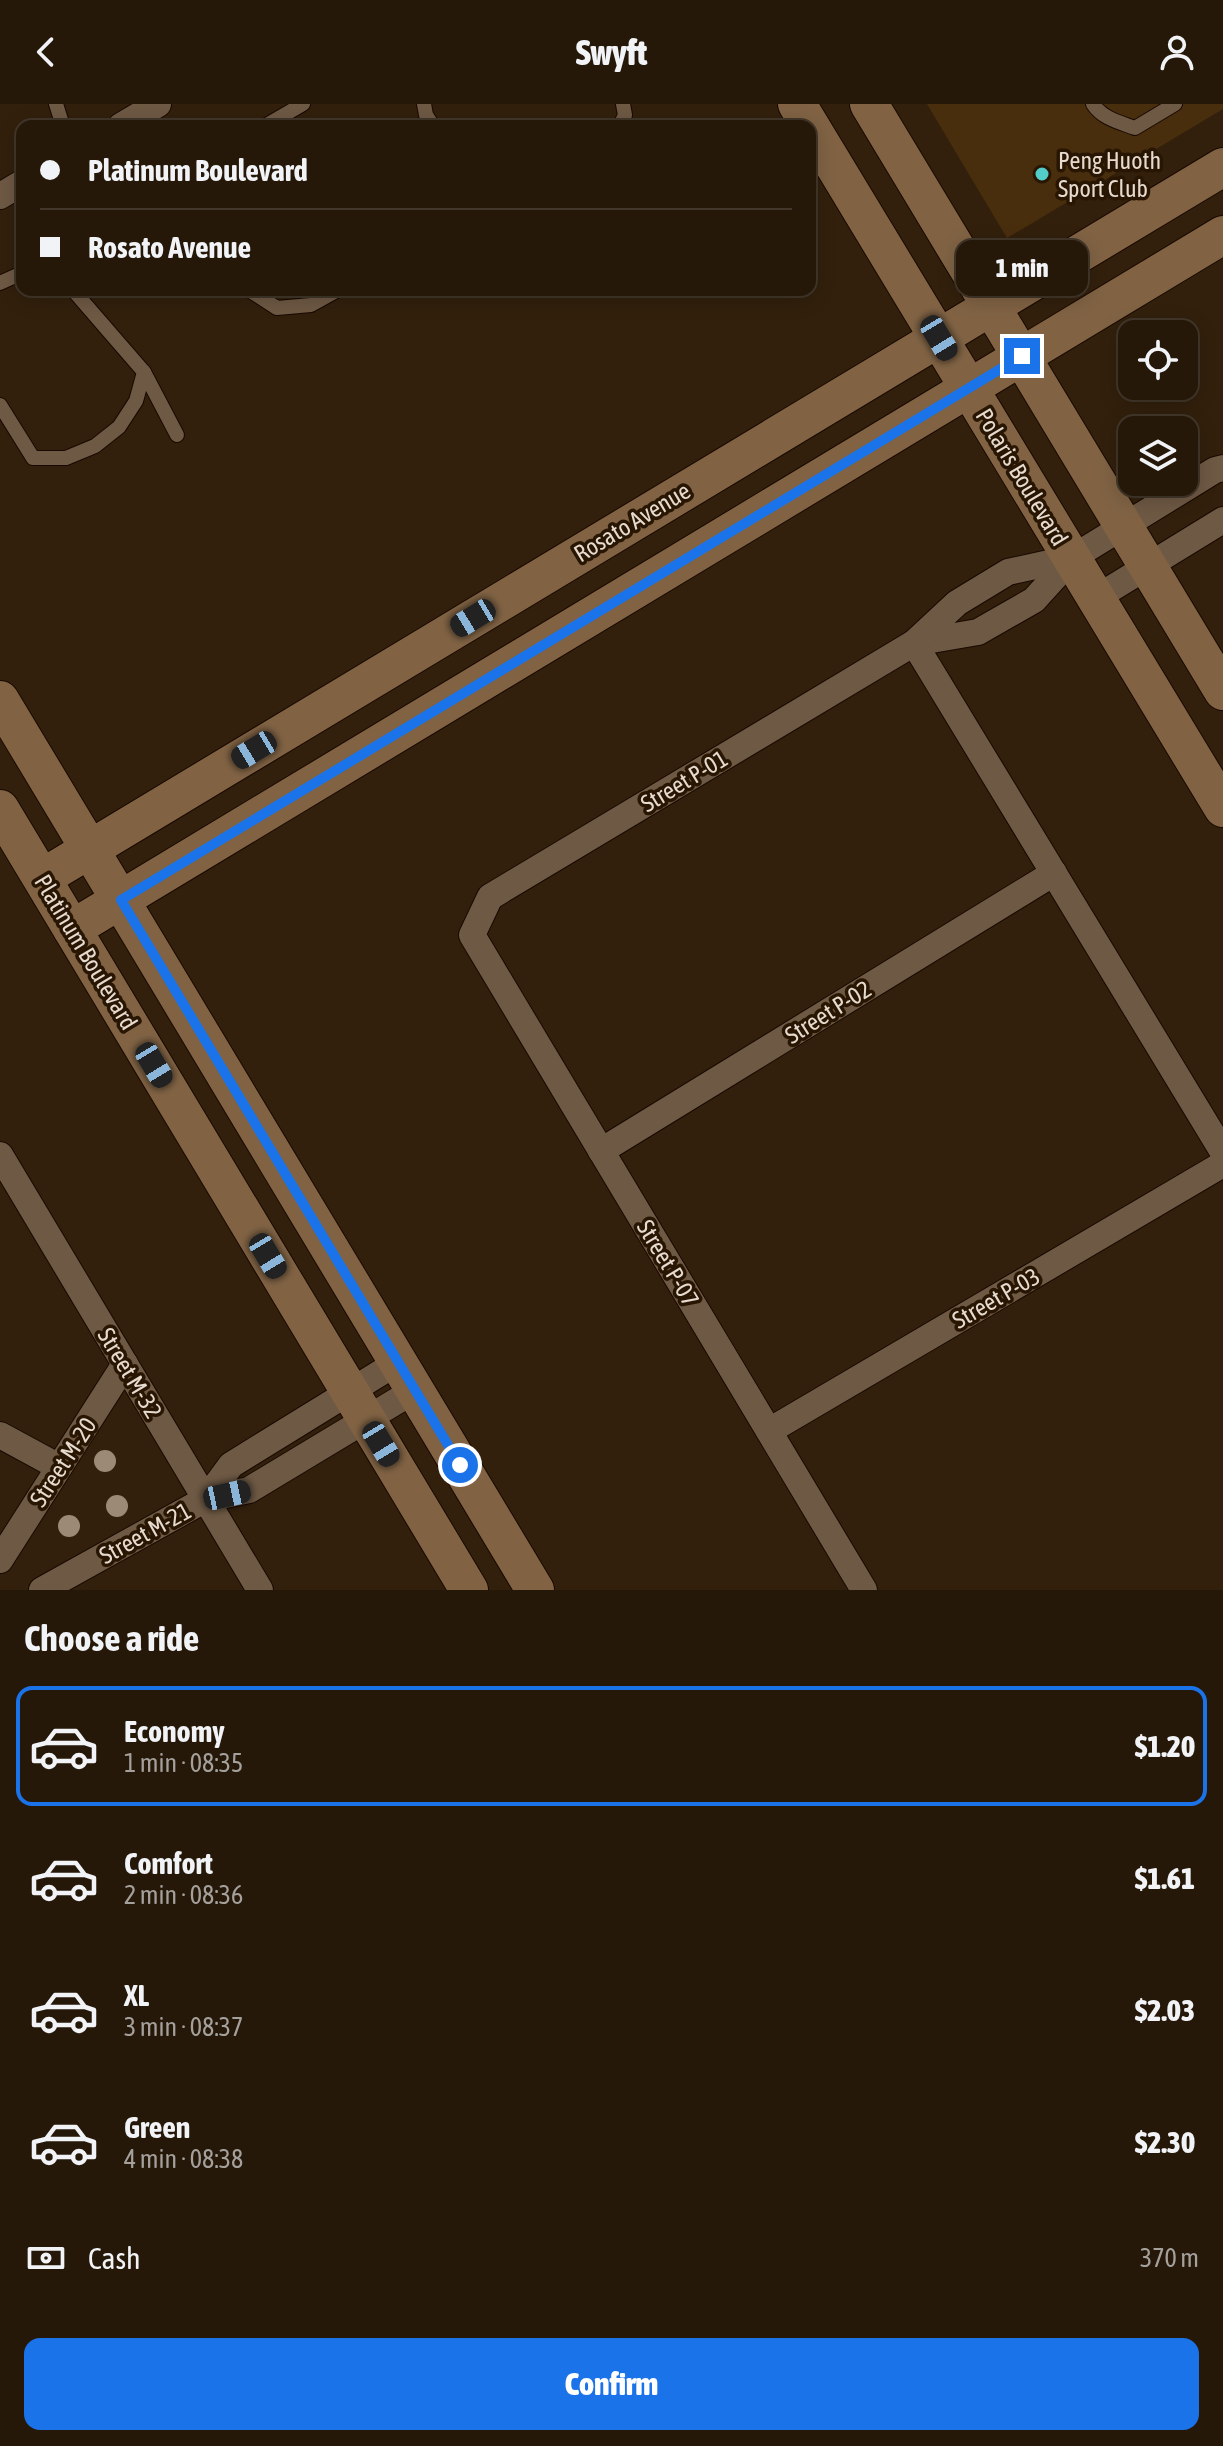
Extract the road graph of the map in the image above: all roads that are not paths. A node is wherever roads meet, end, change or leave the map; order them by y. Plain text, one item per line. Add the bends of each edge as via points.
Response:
1 (303, 104) edge
2 (869, 104) edge
3 (1093, 104) edge
4 (1175, 104) edge
5 (275, 120) edge
6 (816, 135) edge
7 (1223, 167) edge
8 (1223, 235) edge
9 (78, 296) edge
10 (258, 296) edge
11 (327, 296) edge
12 (991, 306) junction
13 (939, 338) junction
14 (1022, 356) junction
15 (144, 372) junction
16 (969, 388) junction
17 (0, 405) edge
18 (177, 435) dead end
19 (1223, 468) edge
20 (1223, 520) edge
21 (1125, 527) junction
22 (1072, 558) junction
23 (1149, 567) junction
24 (1096, 598) junction
25 (914, 643) junction
26 (1223, 691) edge
27 (0, 700) edge
28 (1223, 808) edge
29 (0, 809) edge
30 (89, 849) junction
31 (1054, 873) junction
32 (42, 878) junction
33 (121, 900) junction
34 (72, 929) junction
35 (472, 935) joint
36 (601, 1151) junction
37 (1223, 1152) edge
38 (1223, 1164) edge
39 (2, 1166) edge
40 (125, 1364) junction
41 (406, 1376) junction
42 (358, 1406) junction
43 (769, 1431) junction
44 (0, 1435) edge
45 (59, 1467) junction
46 (206, 1499) junction
47 (0, 1560) edge
48 (42, 1590) edge
49 (260, 1590) edge
50 (469, 1590) edge
51 (535, 1590) edge
52 (864, 1590) edge

1 - 5 lane
2 - 12 street
3 - 4 lane via 1112,120 1135,128
6 - 13 street, Polaris Boulevard
7 - 12 street, Rosato Avenue
8 - 14 street
9 - 15 lane
10 - 11 lane via 277,308 311,305
12 - 13 street, Rosato Avenue
12 - 14 street
13 - 16 street, Polaris Boulevard
13 - 30 street, Rosato Avenue
14 - 16 street
14 - 21 street
15 - 17 lane via 136,401 119,427 95,446 66,458 33,458
15 - 18 lane
16 - 22 street, Polaris Boulevard
16 - 33 street
19 - 21 street
20 - 23 street
21 - 22 street
21 - 23 street
22 - 24 street, Polaris Boulevard
22 - 25 street via 1008,572 957,603
22 - 25 street via 1034,600 978,632
23 - 24 street
23 - 26 street
24 - 28 street, Polaris Boulevard
25 - 31 street
25 - 35 street, Street P-01 via 490,897
27 - 30 street
29 - 32 street, Platinum Boulevard
30 - 32 street, Rosato Avenue
30 - 33 street
31 - 36 street, Street P-02
31 - 37 street
32 - 34 street, Platinum Boulevard
33 - 34 street
33 - 41 street
34 - 42 street, Platinum Boulevard
35 - 36 street, Street P-07
36 - 43 street, Street P-07
38 - 43 street, Street P-03
39 - 40 street, Street M-32
40 - 45 street, Street M-20
40 - 46 street, Street M-32
41 - 42 street
41 - 51 street
42 - 46 street via 231,1465
42 - 50 street, Platinum Boulevard
43 - 52 street, Street P-07
44 - 45 street
45 - 47 street, Street M-20
46 - 48 street, Street M-21
46 - 49 street, Street M-32

